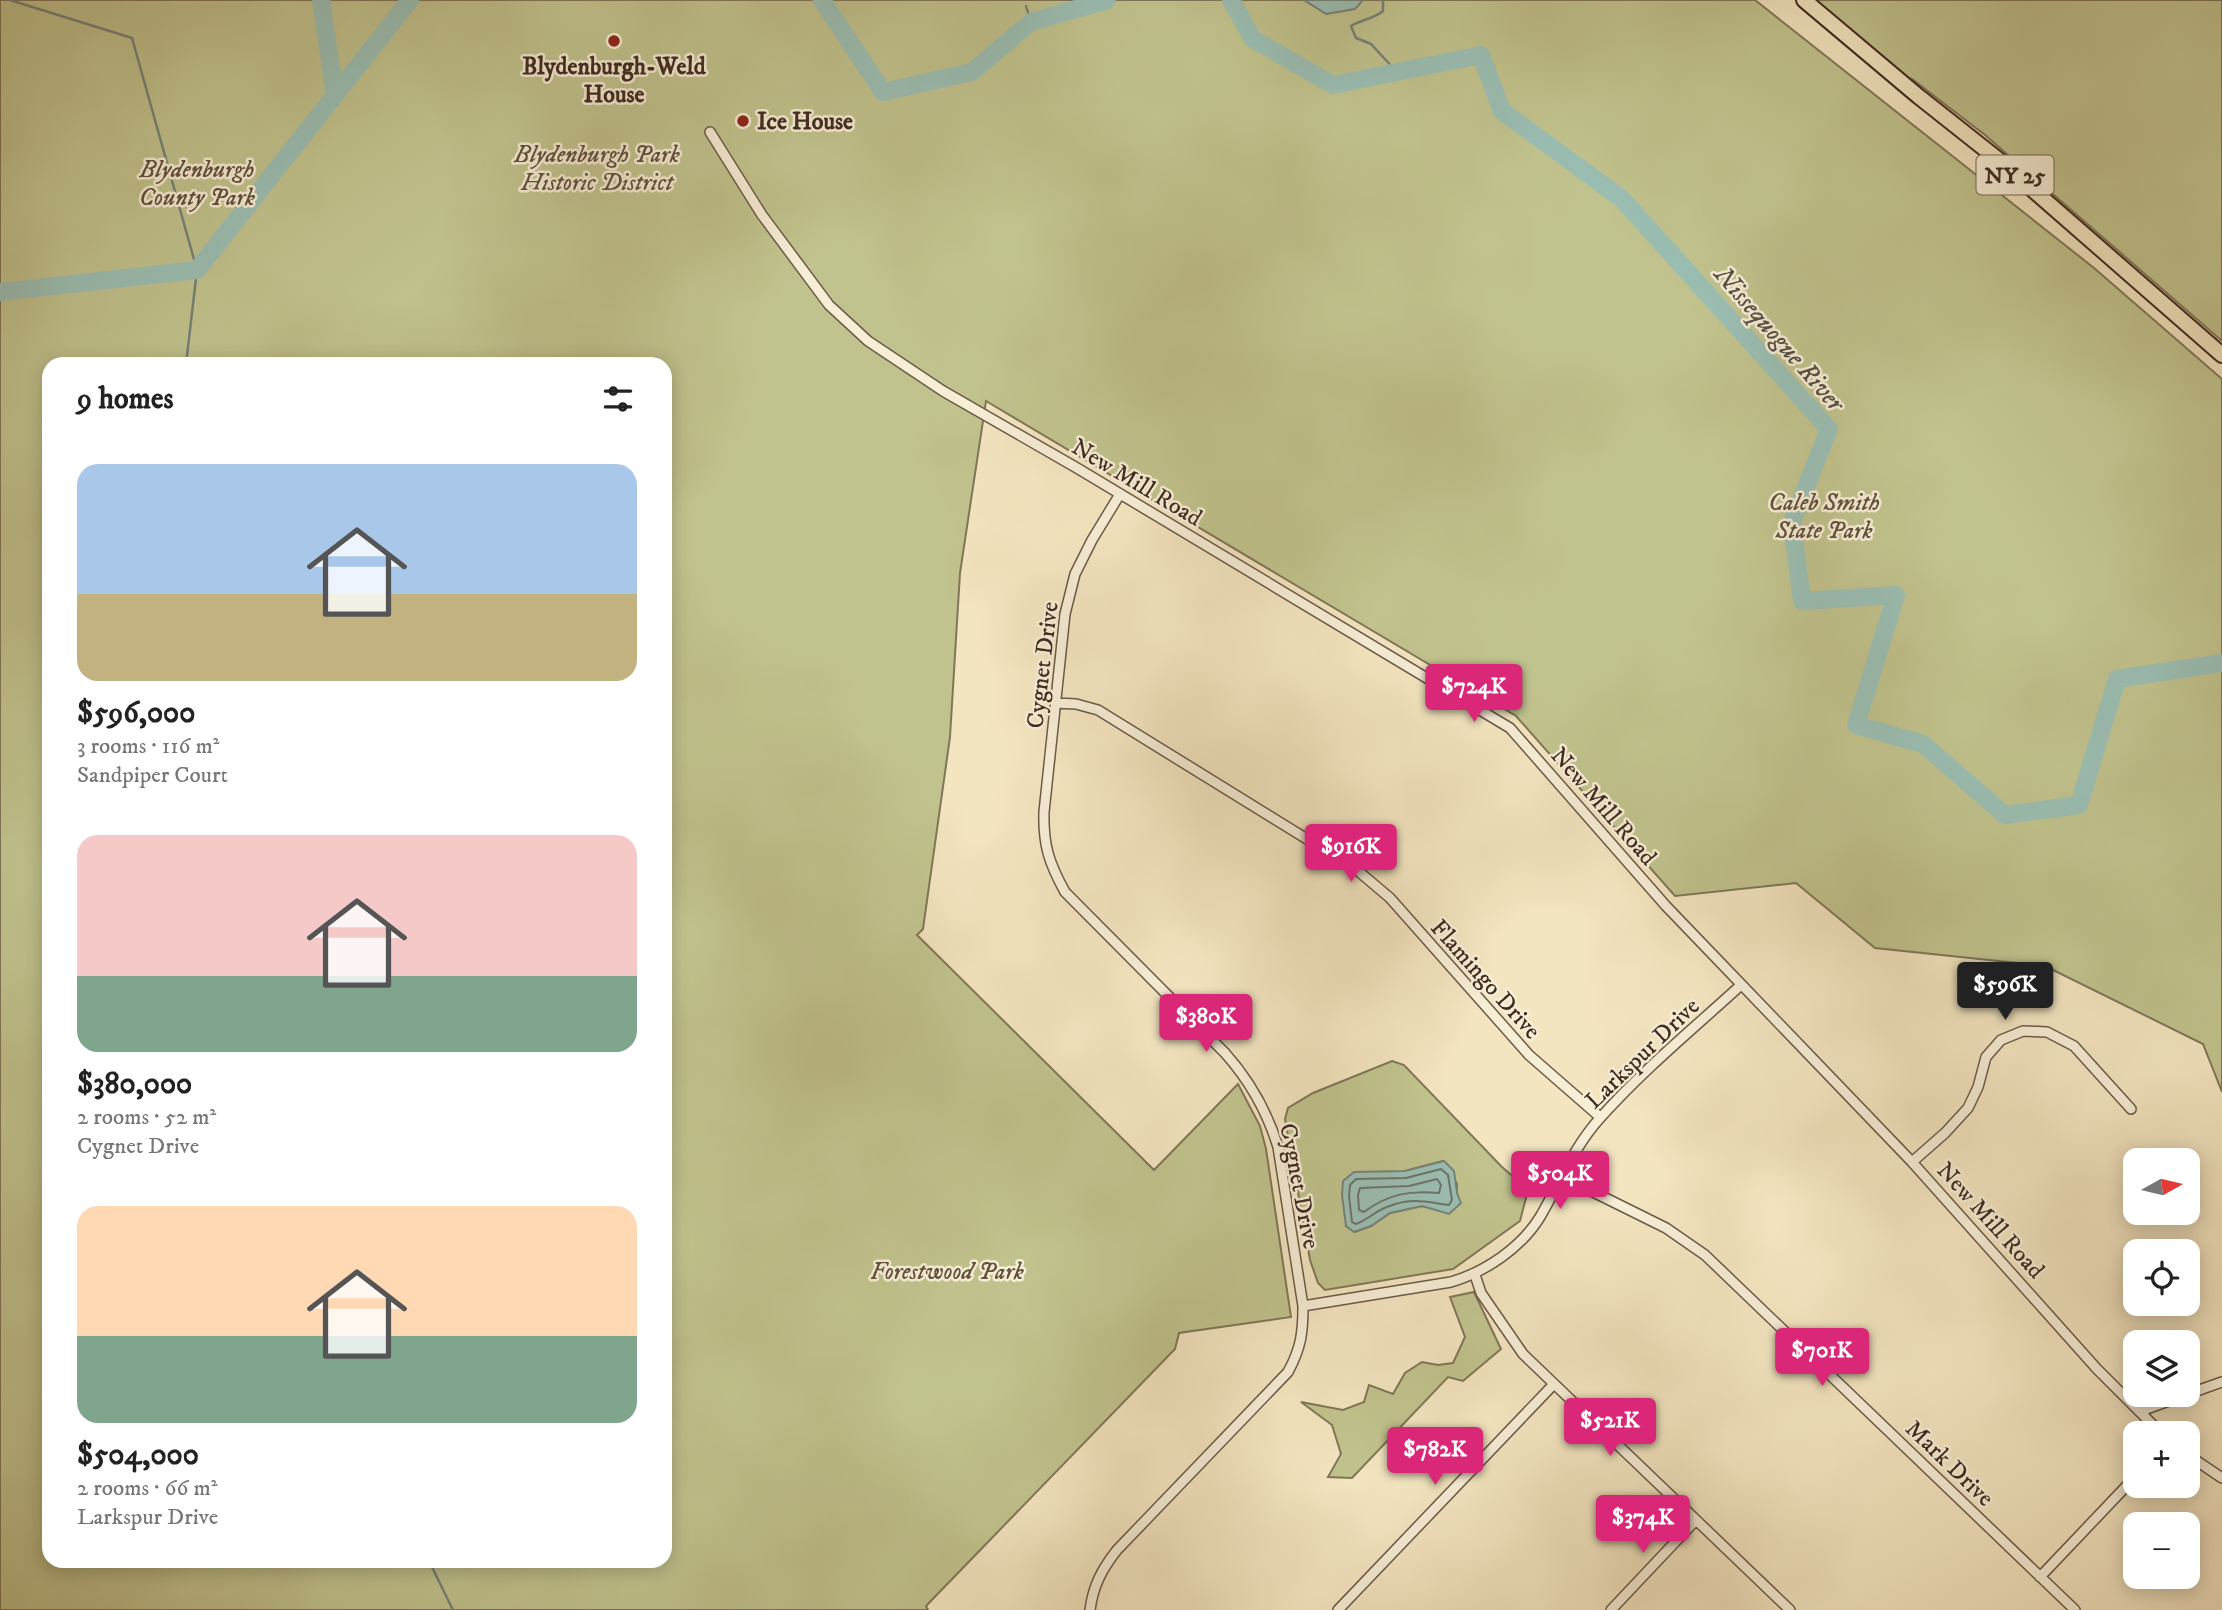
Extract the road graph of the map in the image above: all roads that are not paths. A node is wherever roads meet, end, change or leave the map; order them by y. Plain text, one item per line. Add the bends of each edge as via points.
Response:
1 (1804, 0) edge
2 (710, 132) dead end
3 (2222, 355) edge
4 (1120, 494) junction
5 (1055, 703) junction
6 (1741, 985) junction
7 (2131, 1109) dead end
8 (1601, 1117) junction
9 (1912, 1162) junction
10 (1561, 1176) junction
11 (1475, 1275) junction
12 (1303, 1306) junction
13 (2222, 1382) edge
14 (1553, 1385) junction
15 (2200, 1389) edge
16 (2152, 1407) edge
17 (2141, 1411) junction
18 (2150, 1421) edge
19 (2200, 1463) edge
20 (2222, 1478) edge
21 (2123, 1490) edge
22 (1696, 1520) junction
23 (2040, 1577) junction
24 (1090, 1610) edge
25 (1338, 1610) edge
26 (1611, 1610) edge
27 (1790, 1610) edge
28 (2075, 1610) edge

1 - 3 main road, NY 25 via 2000,161
2 - 4 street, New Mill Road via 756,205 830,305 868,341 943,391
4 - 5 street, Cygnet Drive via 1075,574 1065,614
4 - 6 street, New Mill Road via 1510,728
5 - 8 street, Flamingo Drive via 1098,710 1357,870 1390,898 1529,1055
5 - 12 street, Cygnet Drive via 1043,837 1050,864 1065,892 1225,1052 1259,1098 1278,1147
6 - 8 street, Larkspur Drive
6 - 9 street, New Mill Road
7 - 9 street via 2074,1046 2047,1032 2024,1031 2001,1040 1986,1057 1968,1108
8 - 10 street, Larkspur Drive
9 - 17 street, New Mill Road
10 - 11 street, Larkspur Drive via 1528,1233
10 - 23 street, Mark Drive via 1666,1228 1705,1255
11 - 12 street, Larkspur Drive
11 - 14 street via 1481,1293 1523,1354
12 - 24 street, Cygnet Drive via 1299,1352 1288,1372 1117,1550 1092,1591
13 - 15 street
14 - 22 street
14 - 25 street
16 - 17 street
17 - 18 street, New Mill Road
19 - 20 street
21 - 23 street
22 - 26 street
22 - 27 street
23 - 28 street, Mark Drive

